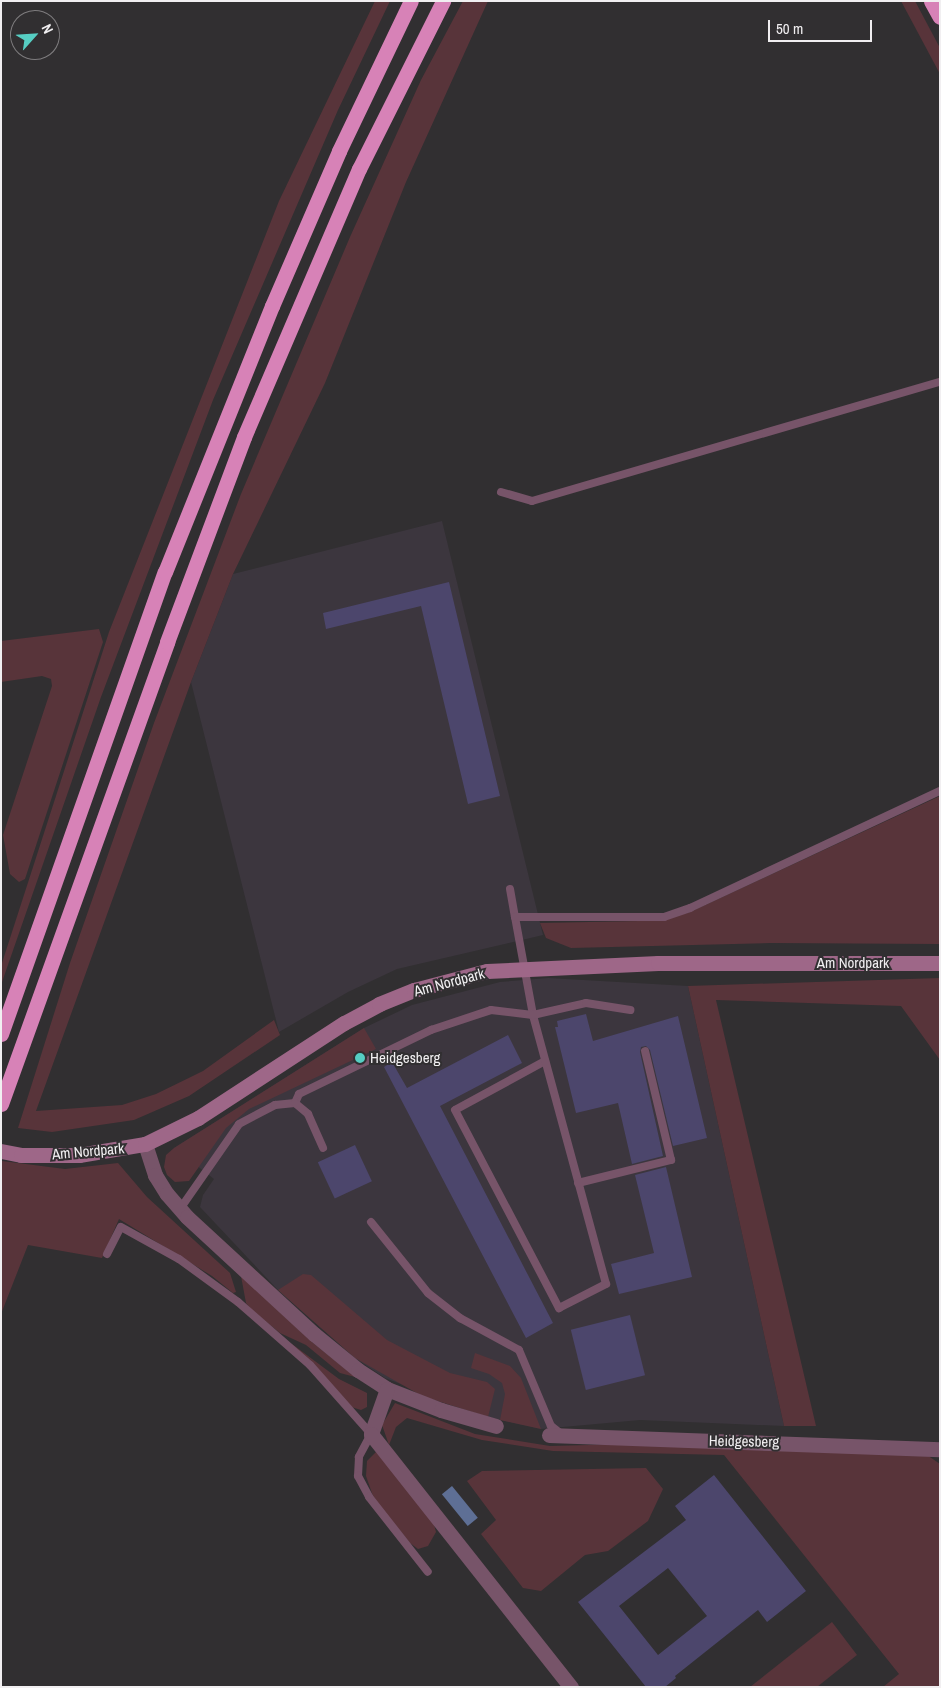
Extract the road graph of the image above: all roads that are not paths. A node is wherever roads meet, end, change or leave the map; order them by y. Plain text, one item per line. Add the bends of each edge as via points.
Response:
1 (443, 1) edge
2 (931, 1) edge
3 (411, 2) edge
4 (940, 17) edge
5 (940, 382) edge
6 (502, 492) dead end
7 (940, 791) edge
8 (510, 888) dead end
9 (515, 917) junction
10 (940, 964) edge
11 (524, 967) junction
12 (630, 1010) dead end
13 (533, 1015) junction
14 (1, 1034) edge
15 (645, 1051) dead end
16 (545, 1061) junction
17 (1, 1104) edge
18 (295, 1104) junction
19 (145, 1144) junction
20 (323, 1148) dead end
21 (1, 1151) edge
22 (578, 1183) junction
23 (180, 1209) junction
24 (371, 1222) dead end
25 (107, 1254) dead end
26 (387, 1389) junction
27 (496, 1426) dead end
28 (371, 1434) junction
29 (549, 1435) dead end
30 (564, 1438) junction
31 (940, 1449) edge
32 (428, 1572) dead end
33 (571, 1687) edge

1 - 17 highway via 359,169 244,437 160,660
2 - 4 highway
3 - 14 highway via 339,152 276,297 173,553
5 - 6 lane via 532,501
7 - 9 lane via 690,908 664,917
8 - 9 lane
9 - 11 lane
10 - 11 street, Am Nordpark via 658,963
11 - 13 lane
11 - 19 street, Am Nordpark via 487,971 414,990 379,1004 344,1023 198,1118
12 - 13 lane via 586,1003
13 - 16 lane
13 - 18 lane via 491,1010 431,1030 299,1094
15 - 22 lane via 671,1160
16 - 22 lane
16 - 22 lane via 455,1110 559,1308 606,1284
18 - 20 lane via 308,1114
18 - 23 lane via 274,1105 239,1124
19 - 21 street, Am Nordpark via 79,1155 21,1156
19 - 23 street via 156,1175
23 - 26 street via 314,1334
24 - 30 lane via 428,1293 460,1318 519,1350 551,1426
25 - 28 lane via 121,1226 179,1259 238,1302 310,1365
26 - 27 street via 441,1410
26 - 28 street
28 - 32 lane via 359,1457 358,1476 369,1497
28 - 33 street
29 - 30 street, Heidgesberg
30 - 31 street, Heidgesberg via 838,1443

